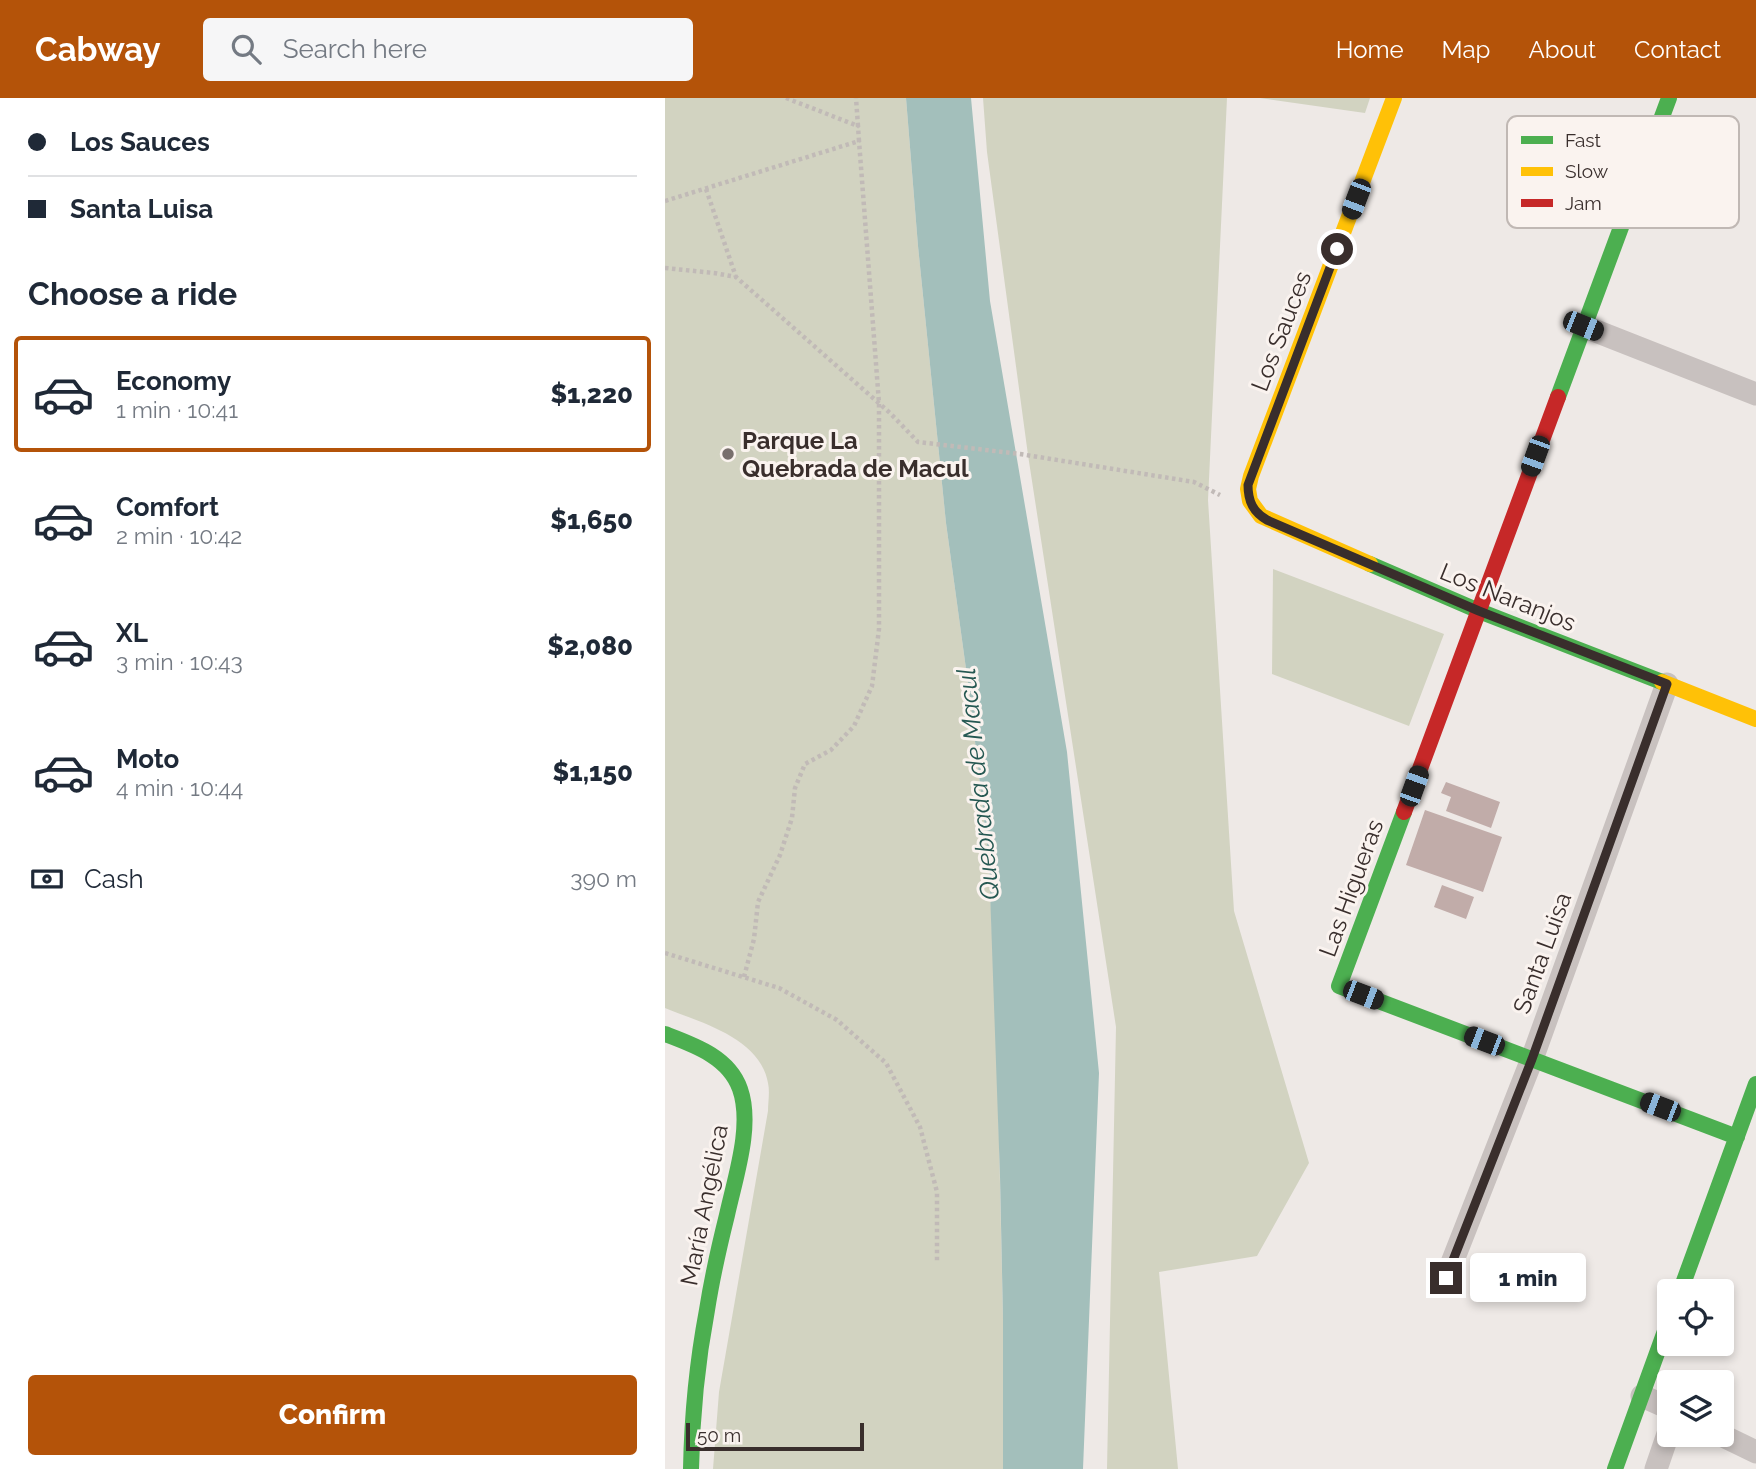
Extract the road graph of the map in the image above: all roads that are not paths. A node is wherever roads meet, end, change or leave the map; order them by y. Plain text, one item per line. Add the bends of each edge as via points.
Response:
1 (1394, 98) edge
2 (1669, 98) edge
3 (1662, 116) edge
4 (1620, 228) edge
5 (1583, 326) junction
6 (1756, 394) edge
7 (1250, 503) joint
8 (1479, 611) junction
9 (1667, 684) junction
10 (1756, 719) edge
11 (665, 1034) edge
12 (1532, 1059) junction
13 (1756, 1084) edge
14 (1737, 1137) junction
15 (1446, 1278) dead end
16 (1685, 1279) edge
17 (1657, 1353) edge
18 (1642, 1395) junction
19 (1657, 1402) edge
20 (1734, 1441) edge
21 (1664, 1447) edge
22 (1756, 1452) edge
23 (691, 1469) edge
24 (1615, 1469) edge
25 (1656, 1469) edge

1 - 7 street, Los Sauces via 1251,476
2 - 3 street, Las Higueras
4 - 5 street, Las Higueras
5 - 6 street
5 - 8 street, Las Higueras
7 - 8 street, Los Naranjos via 1267,520
8 - 9 street, Los Naranjos
8 - 12 street, Las Higueras via 1339,986
9 - 10 street, Los Naranjos
9 - 12 street, Santa Luisa
11 - 23 street, María Angélica via 697,1046 723,1063 739,1087 745,1114 742,1148 701,1337
12 - 14 street
12 - 15 street, Santa Luisa
13 - 14 street
14 - 16 street
17 - 18 street
18 - 19 street
18 - 24 street
20 - 22 street
21 - 25 street

